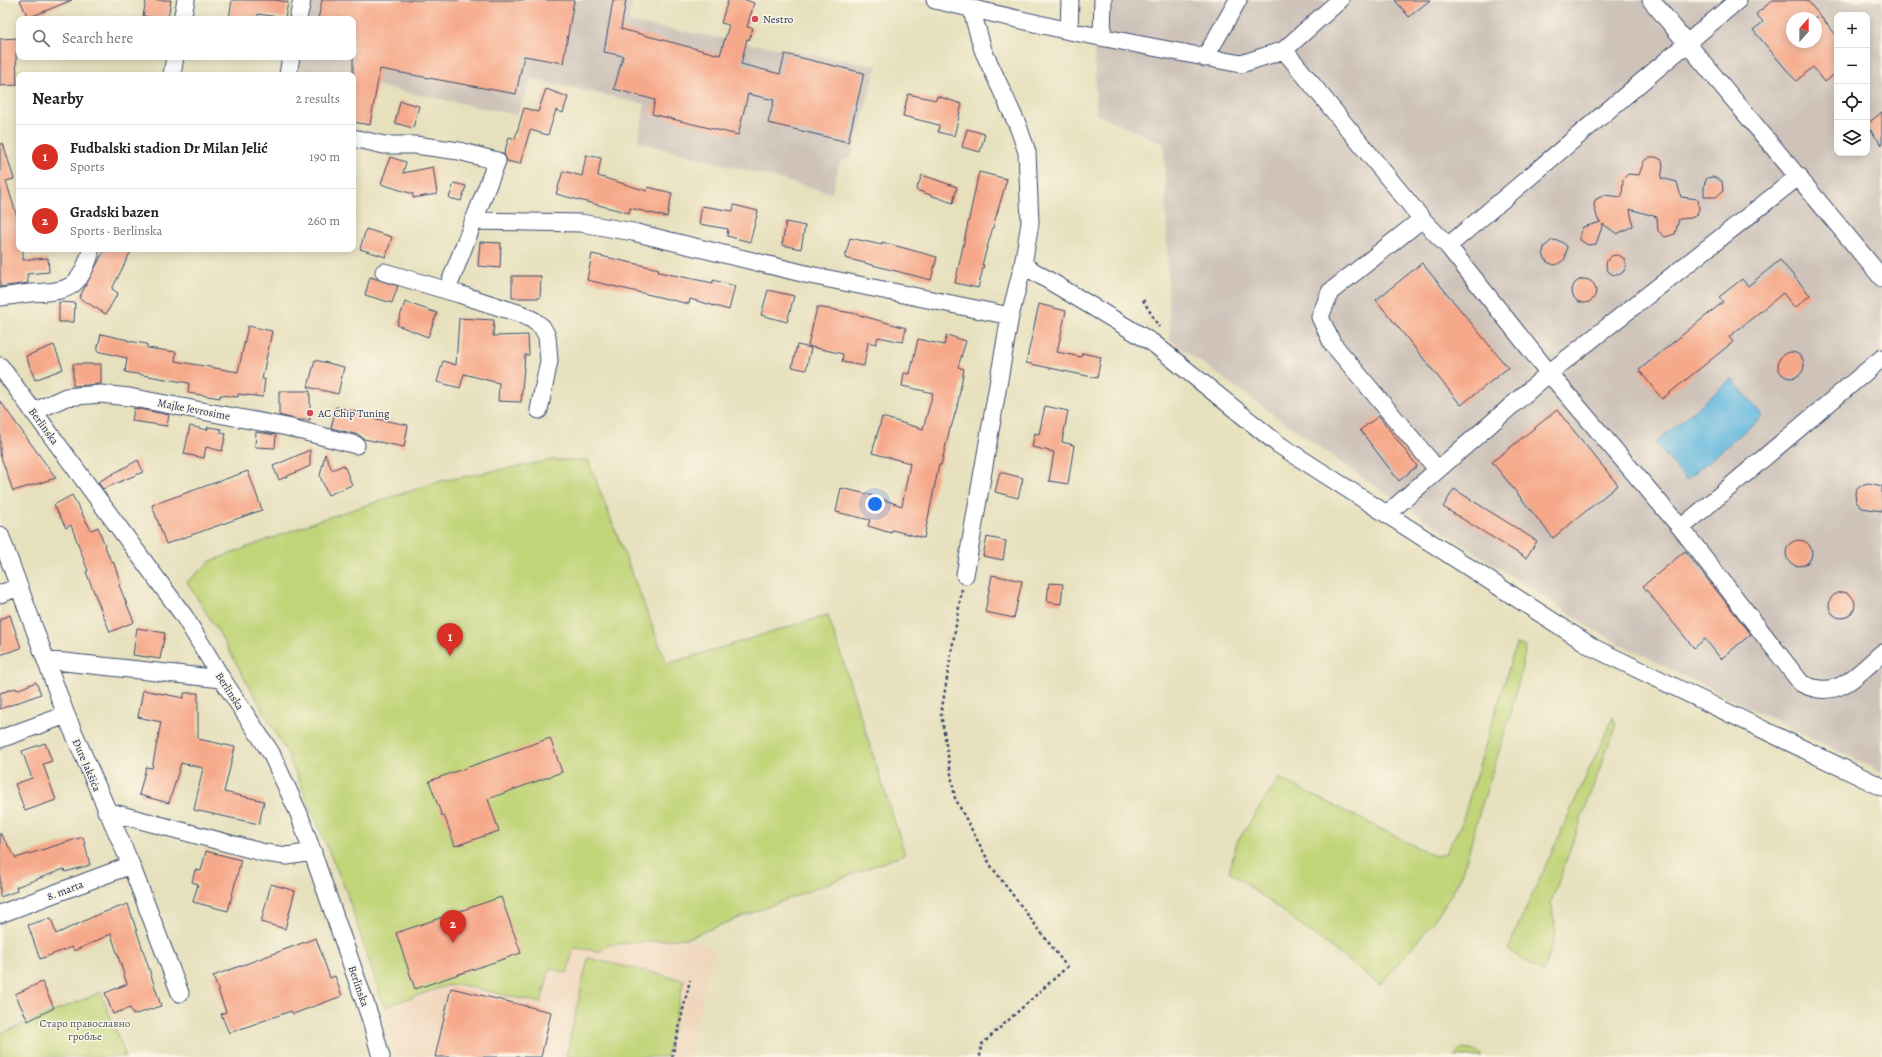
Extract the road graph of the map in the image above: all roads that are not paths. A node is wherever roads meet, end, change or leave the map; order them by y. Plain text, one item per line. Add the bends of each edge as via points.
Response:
1 (186, 0) edge
2 (302, 0) edge
3 (935, 0) edge
4 (1070, 0) edge
5 (1103, 0) edge
6 (1238, 0) edge
7 (1340, 0) edge
8 (1651, 0) edge
9 (1738, 0) edge
10 (971, 8) junction
11 (183, 16) edge
12 (299, 16) edge
13 (1069, 31) junction
14 (1102, 36) junction
15 (1688, 43) junction
16 (1284, 50) junction
17 (1206, 58) junction
18 (174, 60) edge
19 (291, 60) edge
20 (172, 72) edge
21 (289, 72) edge
22 (356, 139) edge
23 (1799, 176) junction
24 (1422, 219) junction
25 (473, 221) junction
26 (1448, 246) junction
27 (90, 254) dead end
28 (1023, 265) junction
29 (384, 272) dead end
30 (1882, 278) edge
31 (447, 290) junction
32 (0, 297) edge
33 (1010, 316) junction
34 (1882, 358) edge
35 (0, 366) edge
36 (1549, 373) junction
37 (539, 410) dead end
38 (33, 412) junction
39 (356, 445) dead end
40 (1437, 469) junction
41 (1387, 514) junction
42 (1681, 528) junction
43 (0, 535) edge
44 (965, 575) road end
45 (19, 587) junction
46 (0, 594) edge
47 (1882, 653) edge
48 (46, 660) junction
49 (222, 679) junction
50 (66, 715) junction
51 (0, 740) edge
52 (1882, 787) edge
53 (106, 811) junction
54 (313, 852) junction
55 (131, 865) junction
56 (0, 914) edge
57 (180, 993) dead end
58 (381, 1057) edge

1 - 11 street
2 - 12 street
3 - 10 street
4 - 13 street
5 - 14 street
6 - 17 street
7 - 16 street
8 - 15 street
9 - 15 street
10 - 13 street
10 - 28 street via 983,50 1018,126 1026,152 1030,223
13 - 14 street
14 - 17 street
15 - 23 street
15 - 26 street
16 - 17 street via 1241,64
16 - 24 street
18 - 20 street
19 - 21 street
22 - 25 street via 384,145 415,145 458,151 497,161
23 - 30 street
23 - 36 street
24 - 26 street
24 - 40 street via 1330,292 1320,317 1332,343
25 - 31 street
25 - 33 street via 581,224 633,232 810,275
26 - 36 street
27 - 32 street via 79,278 67,289
28 - 33 street
28 - 41 street via 1153,344 1278,444
29 - 31 street
31 - 37 street via 520,314 542,327 547,336 549,361
33 - 44 street
34 - 42 street
35 - 38 street, Berlinska
36 - 40 street
36 - 42 street
38 - 39 street, Majke Jevrosime via 66,397 100,394 129,397 287,427
38 - 49 street, Berlinska via 184,616
40 - 41 street
41 - 52 street via 1594,648
42 - 47 street via 1801,683 1814,690 1839,688
43 - 45 street, Đure Jakšića
45 - 46 street
45 - 48 street, Đure Jakšića
48 - 49 street
48 - 50 street, Đure Jakšića
49 - 54 street, Berlinska via 271,753
50 - 51 street
50 - 53 street, Đure Jakšića
53 - 54 street via 265,854 287,856
53 - 55 street, Đure Jakšića
54 - 58 street, Berlinska via 371,1020
55 - 56 street, 8. marta
55 - 57 street, Đure Jakšića

